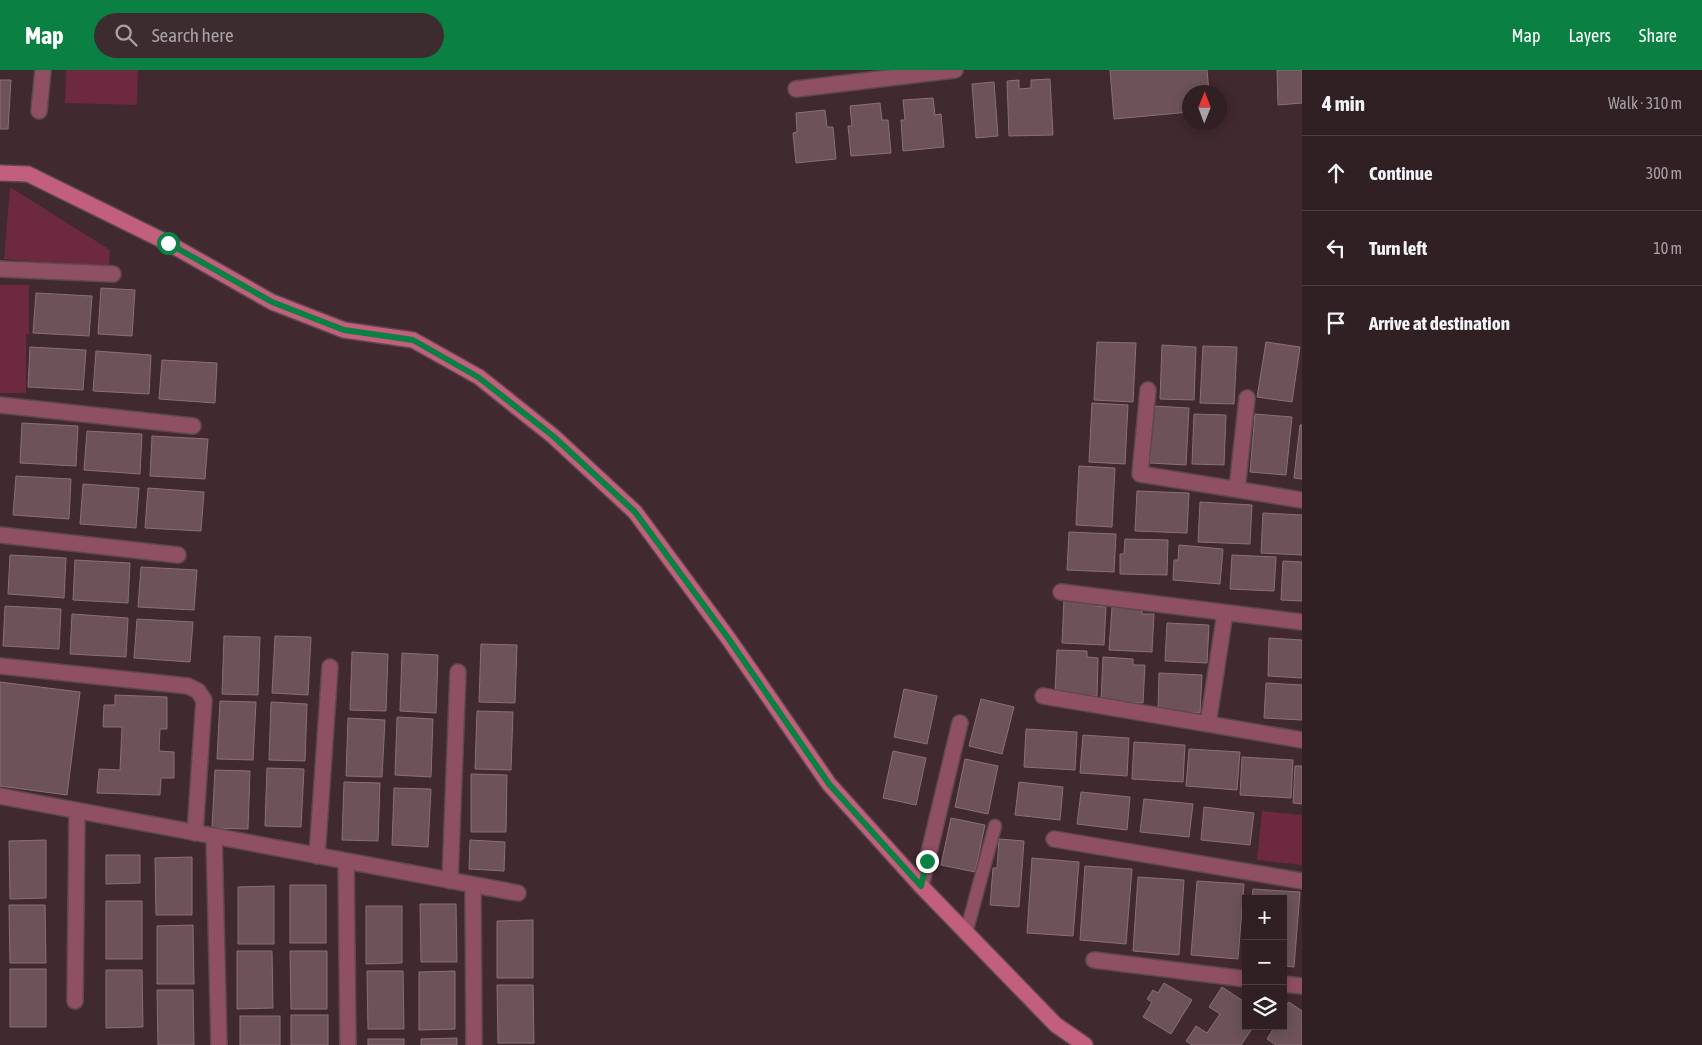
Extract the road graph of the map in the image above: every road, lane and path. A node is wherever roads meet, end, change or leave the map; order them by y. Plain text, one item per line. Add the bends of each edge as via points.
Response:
1 (43, 70) edge
2 (955, 70) edge
3 (931, 71) edge
4 (796, 89) dead end
5 (39, 111) dead end
6 (0, 173) edge
7 (0, 269) edge
8 (113, 274) dead end
9 (1148, 390) dead end
10 (1247, 398) dead end
11 (0, 405) edge
12 (193, 426) dead end
13 (1237, 489) junction
14 (1302, 500) edge
15 (0, 534) edge
16 (178, 555) dead end
17 (1061, 592) dead end
18 (1225, 613) junction
19 (1302, 622) edge
20 (0, 666) edge
21 (330, 667) dead end
22 (458, 672) dead end
23 (1043, 696) dead end
24 (960, 723) dead end
25 (1208, 724) junction
26 (1302, 740) edge
27 (0, 796) edge
28 (77, 811) junction
29 (995, 826) dead end
30 (195, 833) junction
31 (214, 836) junction
32 (1054, 839) dead end
33 (317, 856) junction
34 (346, 861) junction
35 (450, 881) junction
36 (1302, 881) edge
37 (473, 885) junction
38 (921, 886) junction
39 (518, 893) dead end
40 (966, 933) junction
41 (1094, 960) dead end
42 (1242, 978) edge
43 (1287, 984) edge
44 (1302, 986) edge
45 (75, 1001) dead end
46 (220, 1045) edge
47 (348, 1045) edge
48 (474, 1045) edge
49 (1085, 1045) edge

1 - 5 street
2 - 3 street
3 - 4 street
6 - 38 street via 28,174 168,243 272,302 344,330 413,340 478,377 553,436 635,512 728,638 829,784
7 - 8 street
9 - 13 street via 1140,474
10 - 13 street
11 - 12 street
13 - 14 street
15 - 16 street
17 - 18 street
18 - 19 street
18 - 25 street
20 - 30 street via 188,686 198,690 204,700
21 - 33 street
22 - 35 street
23 - 25 street
24 - 38 street
25 - 26 street
27 - 28 street
28 - 30 street
28 - 45 street
29 - 40 lane
30 - 31 street
31 - 33 street
31 - 46 street
32 - 36 street
33 - 34 street
34 - 35 street
34 - 47 street
35 - 37 street
37 - 39 street
37 - 48 street
38 - 40 street
40 - 49 street via 1056,1025
41 - 42 street
43 - 44 street

